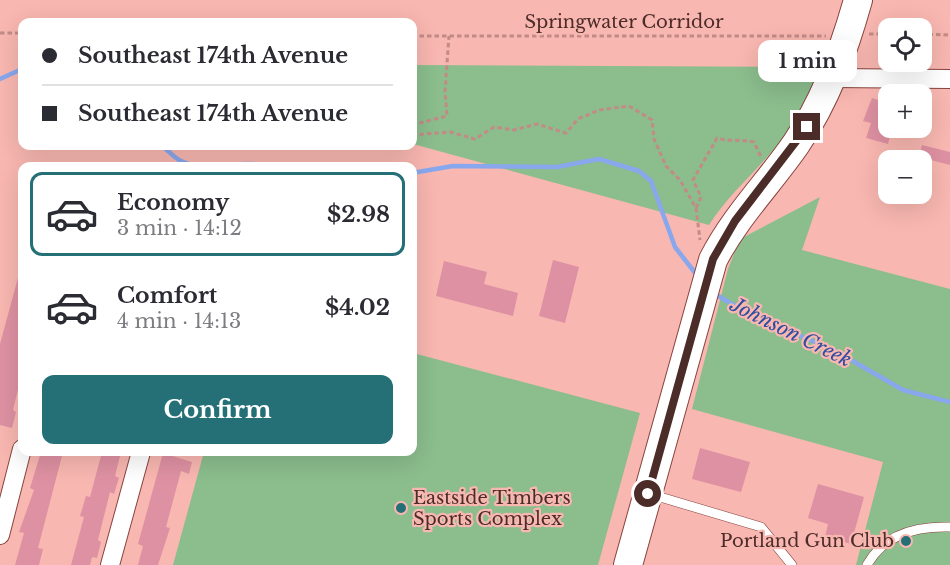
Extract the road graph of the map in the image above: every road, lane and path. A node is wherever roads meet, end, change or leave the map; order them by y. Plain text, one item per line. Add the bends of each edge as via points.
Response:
1 (858, 0) edge
2 (0, 33) edge
3 (18, 33) edge
4 (878, 34) edge
5 (932, 34) edge
6 (849, 35) junction
7 (950, 35) edge
8 (417, 36) edge
9 (449, 36) junction
10 (832, 78) junction
11 (950, 79) edge
12 (417, 124) edge
13 (417, 135) edge
14 (770, 178) junction
15 (696, 208) junction
16 (713, 260) junction
17 (20, 456) edge
18 (140, 456) edge
19 (648, 494) junction
20 (950, 527) edge
21 (0, 535) edge
22 (110, 565) edge
23 (628, 565) edge
24 (792, 565) edge
25 (867, 565) edge

1 - 6 main road
2 - 3 path
4 - 6 path, Springwater Corridor
5 - 7 path
6 - 9 path, Springwater Corridor
6 - 10 main road
8 - 9 path, Springwater Corridor
9 - 12 path via 447,116
10 - 11 street
10 - 14 main road via 807,127
13 - 15 path via 450,132 475,139 495,127 514,130 537,124 566,133 578,119 599,110 629,106 652,120 654,139 666,166 680,180
14 - 15 path via 754,142 717,138 693,180 701,197
14 - 16 main road via 735,221
15 - 16 path via 701,251
16 - 19 main road
17 - 21 street
18 - 22 street
19 - 23 main road
19 - 24 lane via 761,527
20 - 25 lane via 902,533 882,546

